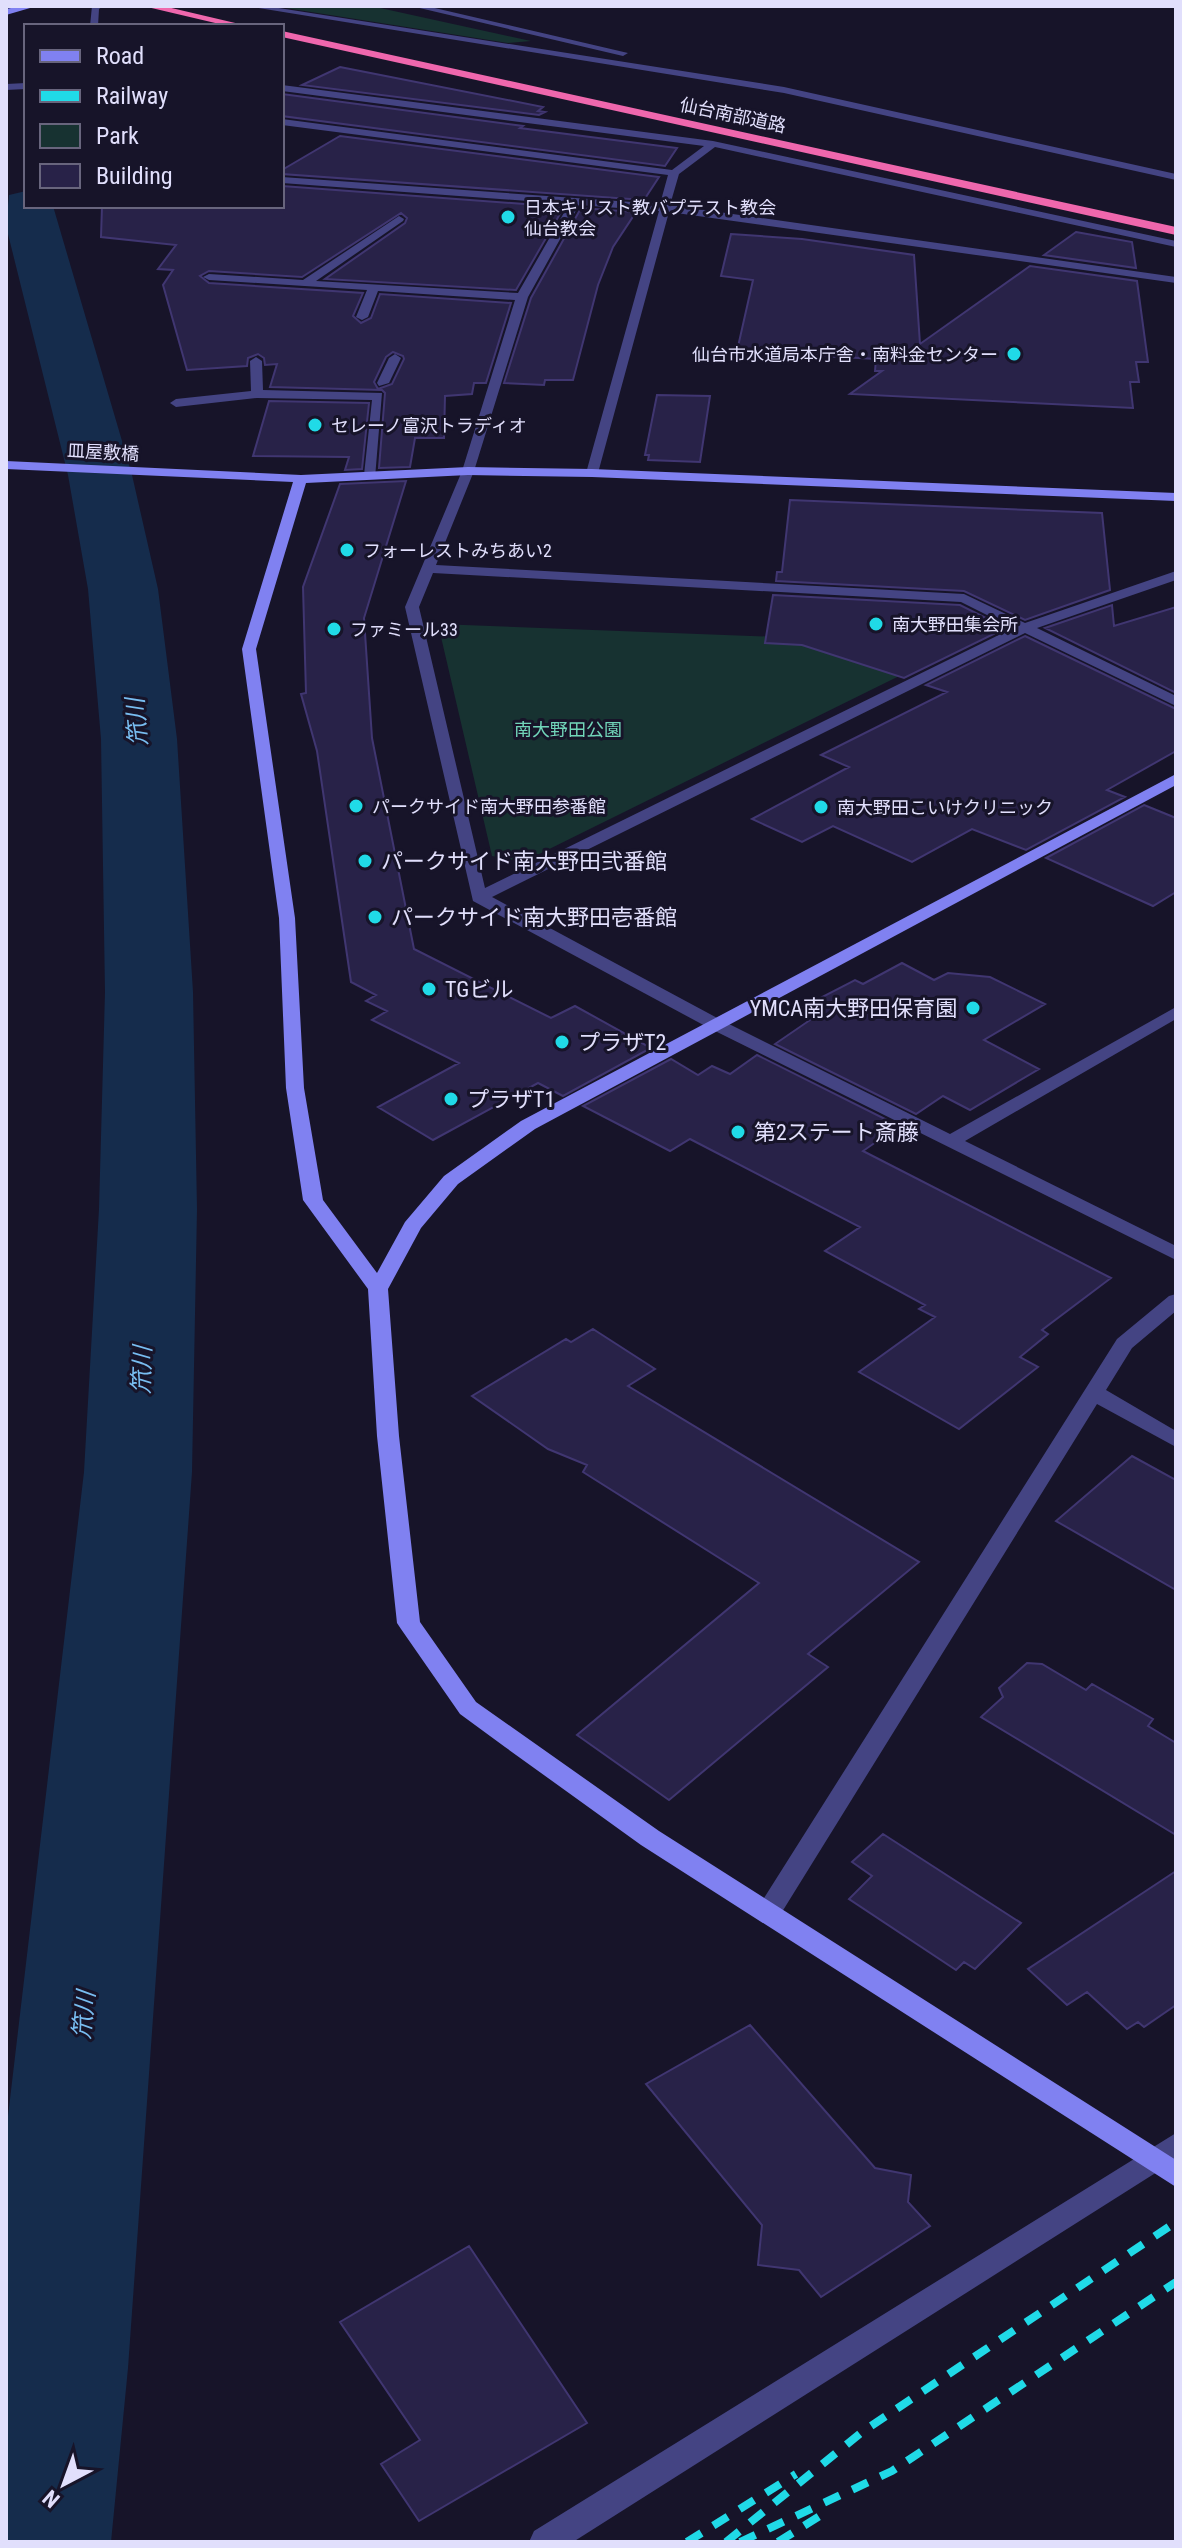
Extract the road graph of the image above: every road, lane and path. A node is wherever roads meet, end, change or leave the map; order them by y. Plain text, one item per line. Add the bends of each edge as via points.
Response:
1 (33, 6) edge
2 (99, 6) edge
3 (148, 6) edge
4 (250, 6) edge
5 (415, 6) edge
6 (6, 12) edge
7 (94, 24) edge
8 (234, 24) edge
9 (284, 34) edge
10 (284, 34) edge
11 (707, 77) junction
12 (284, 88) edge
13 (284, 122) edge
14 (713, 144) junction
15 (674, 173) junction
16 (1176, 177) edge
17 (284, 180) edge
18 (576, 201) junction
19 (1115, 204) dead end
20 (666, 208) junction
21 (399, 219) dead end
22 (1176, 231) edge
23 (1176, 244) edge
24 (209, 277) dead end
25 (1176, 280) edge
26 (305, 283) junction
27 (373, 289) junction
28 (522, 297) junction
29 (362, 317) dead end
30 (395, 358) dead end
31 (256, 361) dead end
32 (381, 389) junction
33 (257, 394) junction
34 (176, 403) dead end
35 (6, 465) edge
36 (468, 471) junction
37 (592, 473) junction
38 (370, 475) junction
39 (301, 479) junction
40 (1176, 497) edge
41 (428, 569) junction
42 (1176, 575) edge
43 (1026, 627) junction
44 (1176, 702) edge
45 (1176, 779) edge
46 (479, 897) junction
47 (1176, 1012) edge
48 (715, 1024) junction
49 (952, 1141) junction
50 (1176, 1254) edge
51 (378, 1289) junction
52 (1176, 1300) edge
53 (1094, 1393) junction
54 (1176, 1440) edge
55 (768, 1913) junction
56 (1168, 2160) edge
57 (545, 2542) edge

1 - 6 street
2 - 7 street
3 - 8 highway
4 - 11 street
5 - 11 street via 674,64
9 - 22 highway, 仙台南部道路
10 - 19 highway, 仙台南部道路
11 - 16 street
12 - 14 street
13 - 15 street
14 - 15 street
14 - 23 street
15 - 20 street
17 - 18 street
18 - 20 street
18 - 28 street
20 - 25 street
20 - 37 street
21 - 26 street
24 - 26 street
26 - 27 street
27 - 28 street
27 - 29 street
28 - 36 street
30 - 32 street
31 - 33 street
32 - 33 street
32 - 38 street
33 - 34 street
35 - 39 street, 皿屋敷橋
36 - 37 street, 皿屋敷橋
36 - 38 street, 皿屋敷橋
36 - 41 street
37 - 40 street, 皿屋敷橋
38 - 39 street, 皿屋敷橋
39 - 51 street via 249,649 287,918 295,1088 313,1200
41 - 43 street via 964,598
41 - 46 street via 412,607
42 - 43 street
43 - 44 street
43 - 46 street
45 - 48 street
46 - 48 street
47 - 49 street
48 - 49 street
48 - 51 street via 528,1125 451,1180 412,1226
49 - 50 street
51 - 55 street via 409,1623 468,1708 650,1838
52 - 53 street via 1124,1344
53 - 54 street
53 - 55 street
55 - 56 street
56 - 57 street

